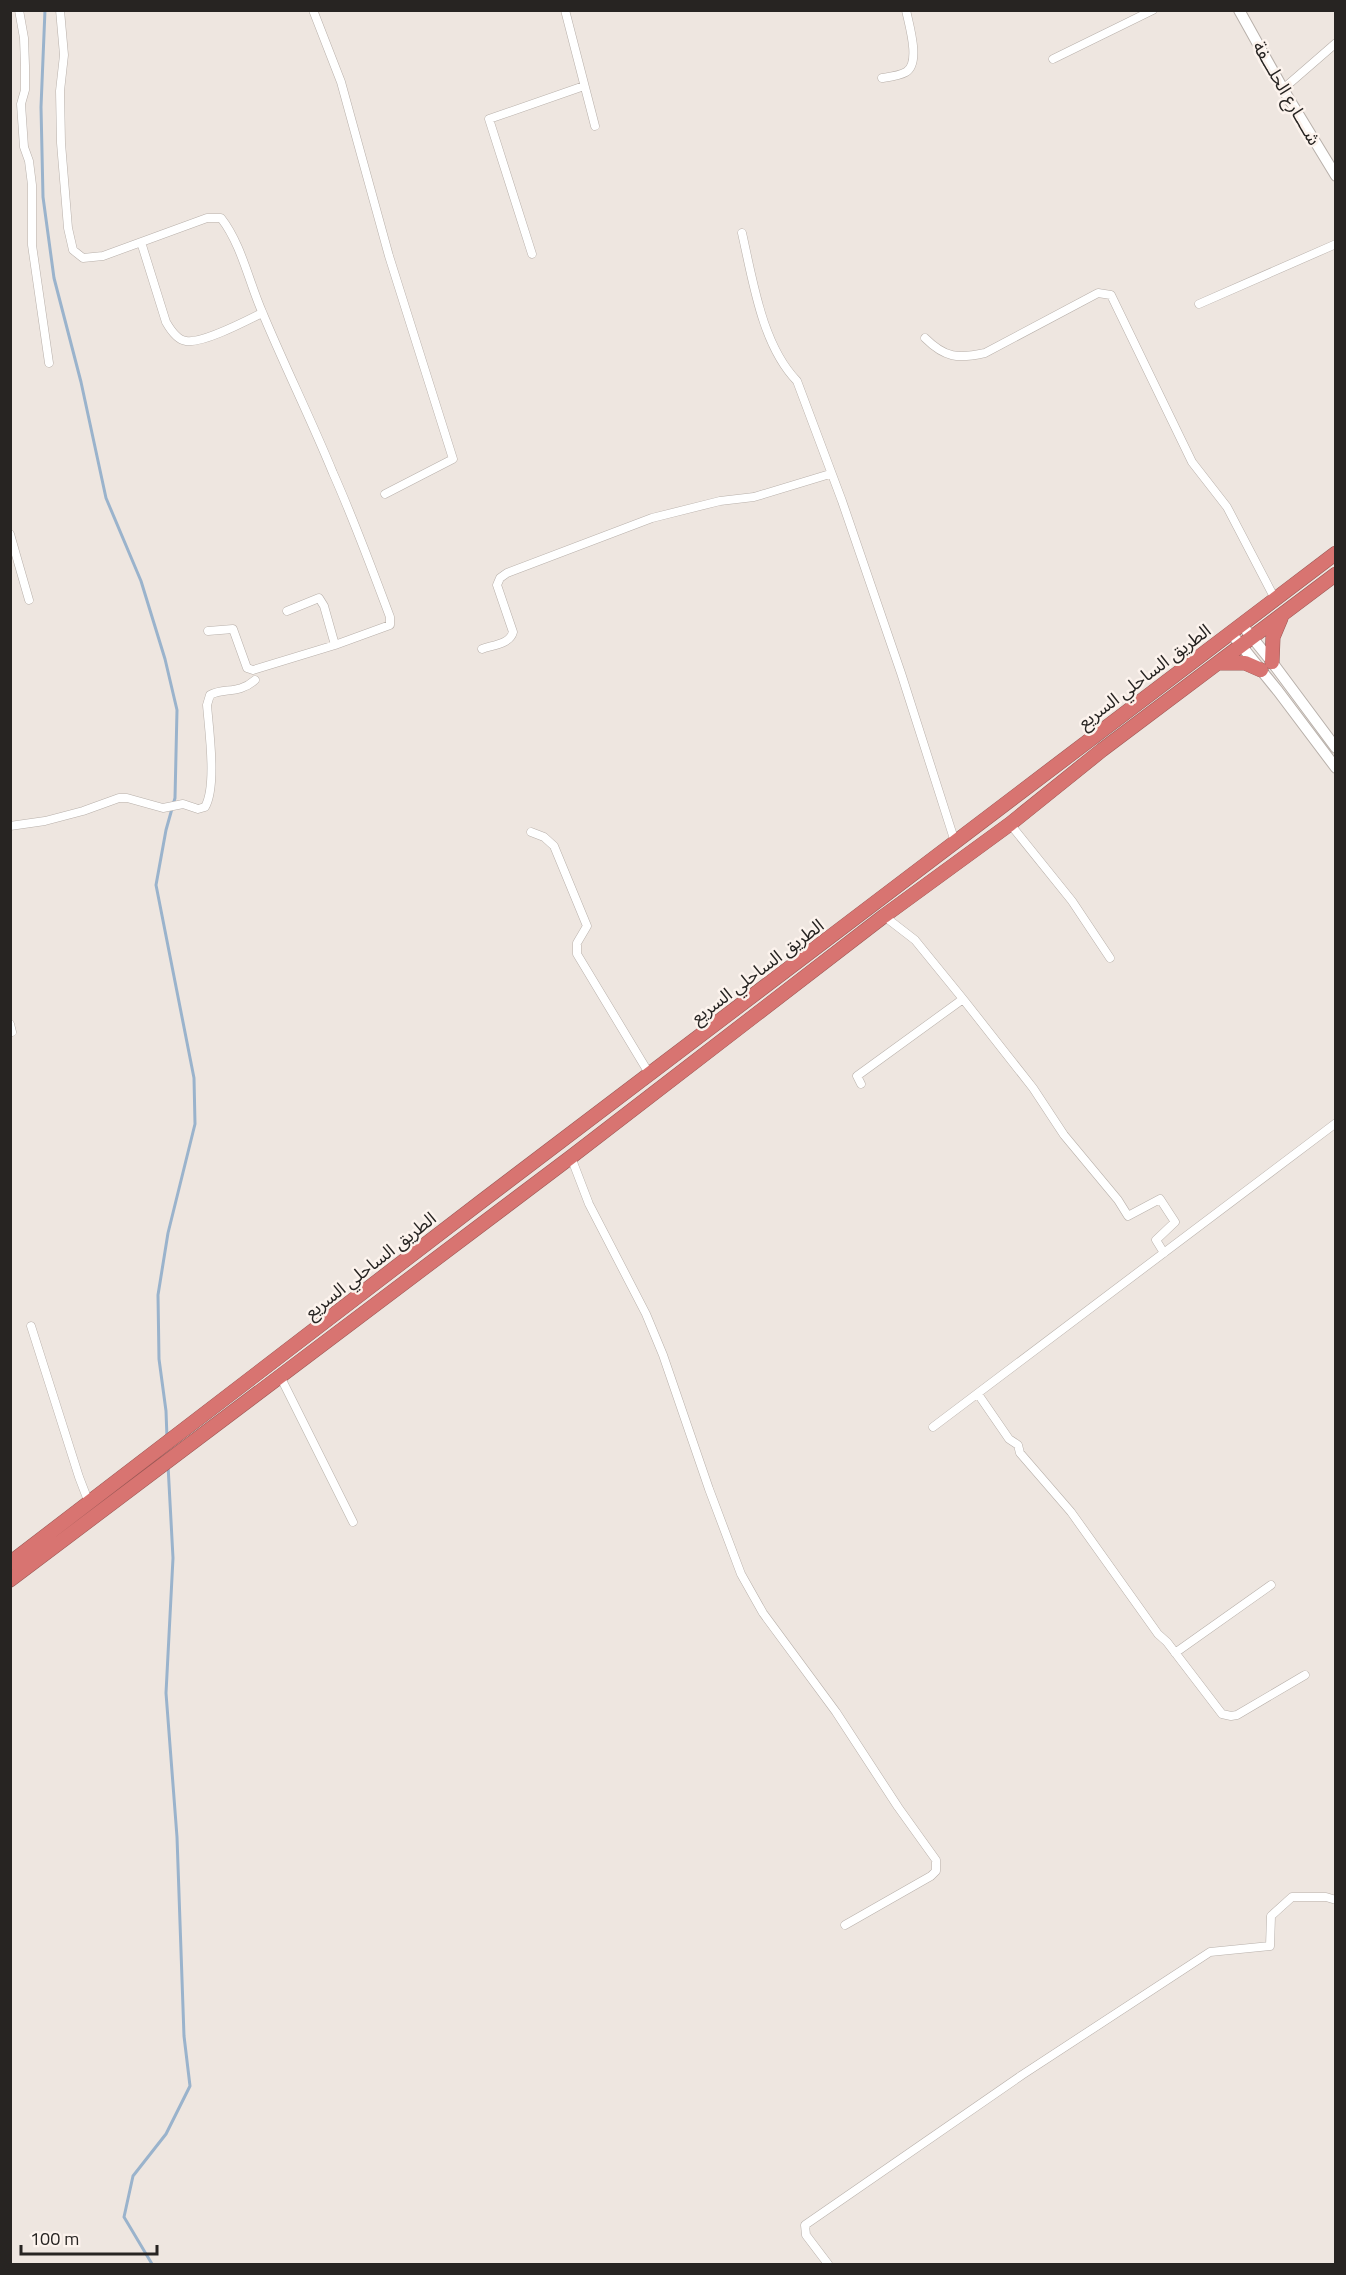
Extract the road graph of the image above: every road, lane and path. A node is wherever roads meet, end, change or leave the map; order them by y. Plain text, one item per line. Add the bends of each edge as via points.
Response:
1 (19, 10) edge
2 (60, 10) edge
3 (313, 10) edge
4 (565, 10) edge
5 (906, 10) edge
6 (1153, 10) edge
7 (1239, 10) edge
8 (1335, 43) edge
9 (1053, 59) dead end
10 (882, 78) dead end
11 (584, 86) junction
12 (1283, 89) junction
13 (595, 126) dead end
14 (1335, 176) edge
15 (742, 233) dead end
16 (141, 242) junction
17 (1335, 244) edge
18 (532, 254) dead end
19 (1198, 304) dead end
20 (262, 313) junction
21 (926, 338) dead end
22 (49, 363) dead end
23 (830, 474) junction
24 (385, 494) dead end
25 (10, 534) edge
26 (1335, 553) edge
27 (1335, 574) edge
28 (1275, 599) junction
29 (29, 600) dead end
30 (286, 611) dead end
31 (1282, 615) junction
32 (1236, 629) junction
33 (208, 631) dead end
34 (1247, 642) junction
35 (335, 645) junction
36 (482, 649) dead end
37 (1218, 663) junction
38 (1267, 666) junction
39 (255, 680) dead end
40 (1329, 746) edge
41 (1335, 768) edge
42 (1010, 824) junction
43 (10, 826) edge
44 (531, 832) dead end
45 (955, 842) junction
46 (884, 916) junction
47 (1110, 958) dead end
48 (963, 999) junction
49 (650, 1075) junction
50 (861, 1084) dead end
51 (1335, 1124) edge
52 (571, 1157) junction
53 (1164, 1253) junction
54 (32, 1326) dead end
55 (280, 1376) junction
56 (978, 1394) junction
57 (205, 1424) junction
58 (933, 1427) dead end
59 (155, 1461) junction
60 (89, 1503) junction
61 (353, 1522) dead end
62 (10, 1563) edge
63 (10, 1580) edge
64 (1271, 1585) dead end
65 (1175, 1653) junction
66 (1305, 1676) dead end
67 (1335, 1900) edge
68 (845, 1925) dead end
69 (828, 2265) edge

1 - 22 street via 25,56 21,104 32,184 32,245
2 - 16 street via 64,55 61,143 73,250 83,258 103,256
3 - 24 street via 341,82 389,256 453,459
4 - 11 street
5 - 10 street via 912,64 905,72
6 - 9 street
7 - 12 street, شــــارع الحلـــفة
8 - 12 street
11 - 13 street
11 - 18 street via 489,119
12 - 14 street, شــــارع الحلـــفة
15 - 23 street via 773,345 786,370 797,381
16 - 20 street via 207,218 221,218
16 - 20 street via 166,322 182,340 201,339
17 - 19 street
20 - 35 street via 334,473 390,617 390,625
21 - 28 street via 939,352 967,357 985,353 1098,293 1111,295 1192,462 1227,507
23 - 36 street via 754,497 652,518 507,573 497,585 513,636
23 - 45 street via 898,662
25 - 29 street
26 - 28 highway, الطريق الساحلي السريع
27 - 31 highway, الطريق الساحلي السريع
28 - 32 highway, الطريق الساحلي السريع
30 - 35 street via 319,598
31 - 34 highway, الطريق الساحلي السريع
31 - 38 highway
32 - 34 street
32 - 45 highway, الطريق الساحلي السريع
33 - 35 street via 233,630 247,668 253,670
34 - 37 highway, الطريق الساحلي السريع
34 - 38 street
37 - 38 highway
37 - 42 highway, الطريق الساحلي السريع
38 - 40 street
39 - 43 street via 226,693 210,695 207,705 211,783 206,807 198,809 183,804 163,808 118,798 45,821
40 - 41 street
42 - 46 highway, الطريق الساحلي السريع
42 - 47 street via 1072,902
44 - 49 street via 554,846 587,926 577,943 577,954
45 - 49 highway, الطريق الساحلي السريع
46 - 48 street via 915,940
46 - 52 highway, الطريق الساحلي السريع
48 - 50 street via 857,1076
48 - 53 street via 1128,1216 1160,1198 1175,1222 1155,1240
49 - 57 highway, الطريق الساحلي السريع via 482,1201
51 - 53 street
52 - 55 highway, الطريق الساحلي السريع
52 - 68 street via 589,1204 659,1345 741,1574 936,1860 936,1871 931,1876
53 - 56 street
54 - 60 street
55 - 57 highway, الطريق الساحلي السريع
55 - 61 street
56 - 58 street
56 - 65 street
57 - 59 highway
59 - 60 highway
59 - 63 highway
60 - 62 highway
64 - 65 street
65 - 66 street via 1219,1711 1231,1716
67 - 69 street via 1292,1897 1271,1916 1270,1946 1210,1952 843,2197 805,2225 806,2235

